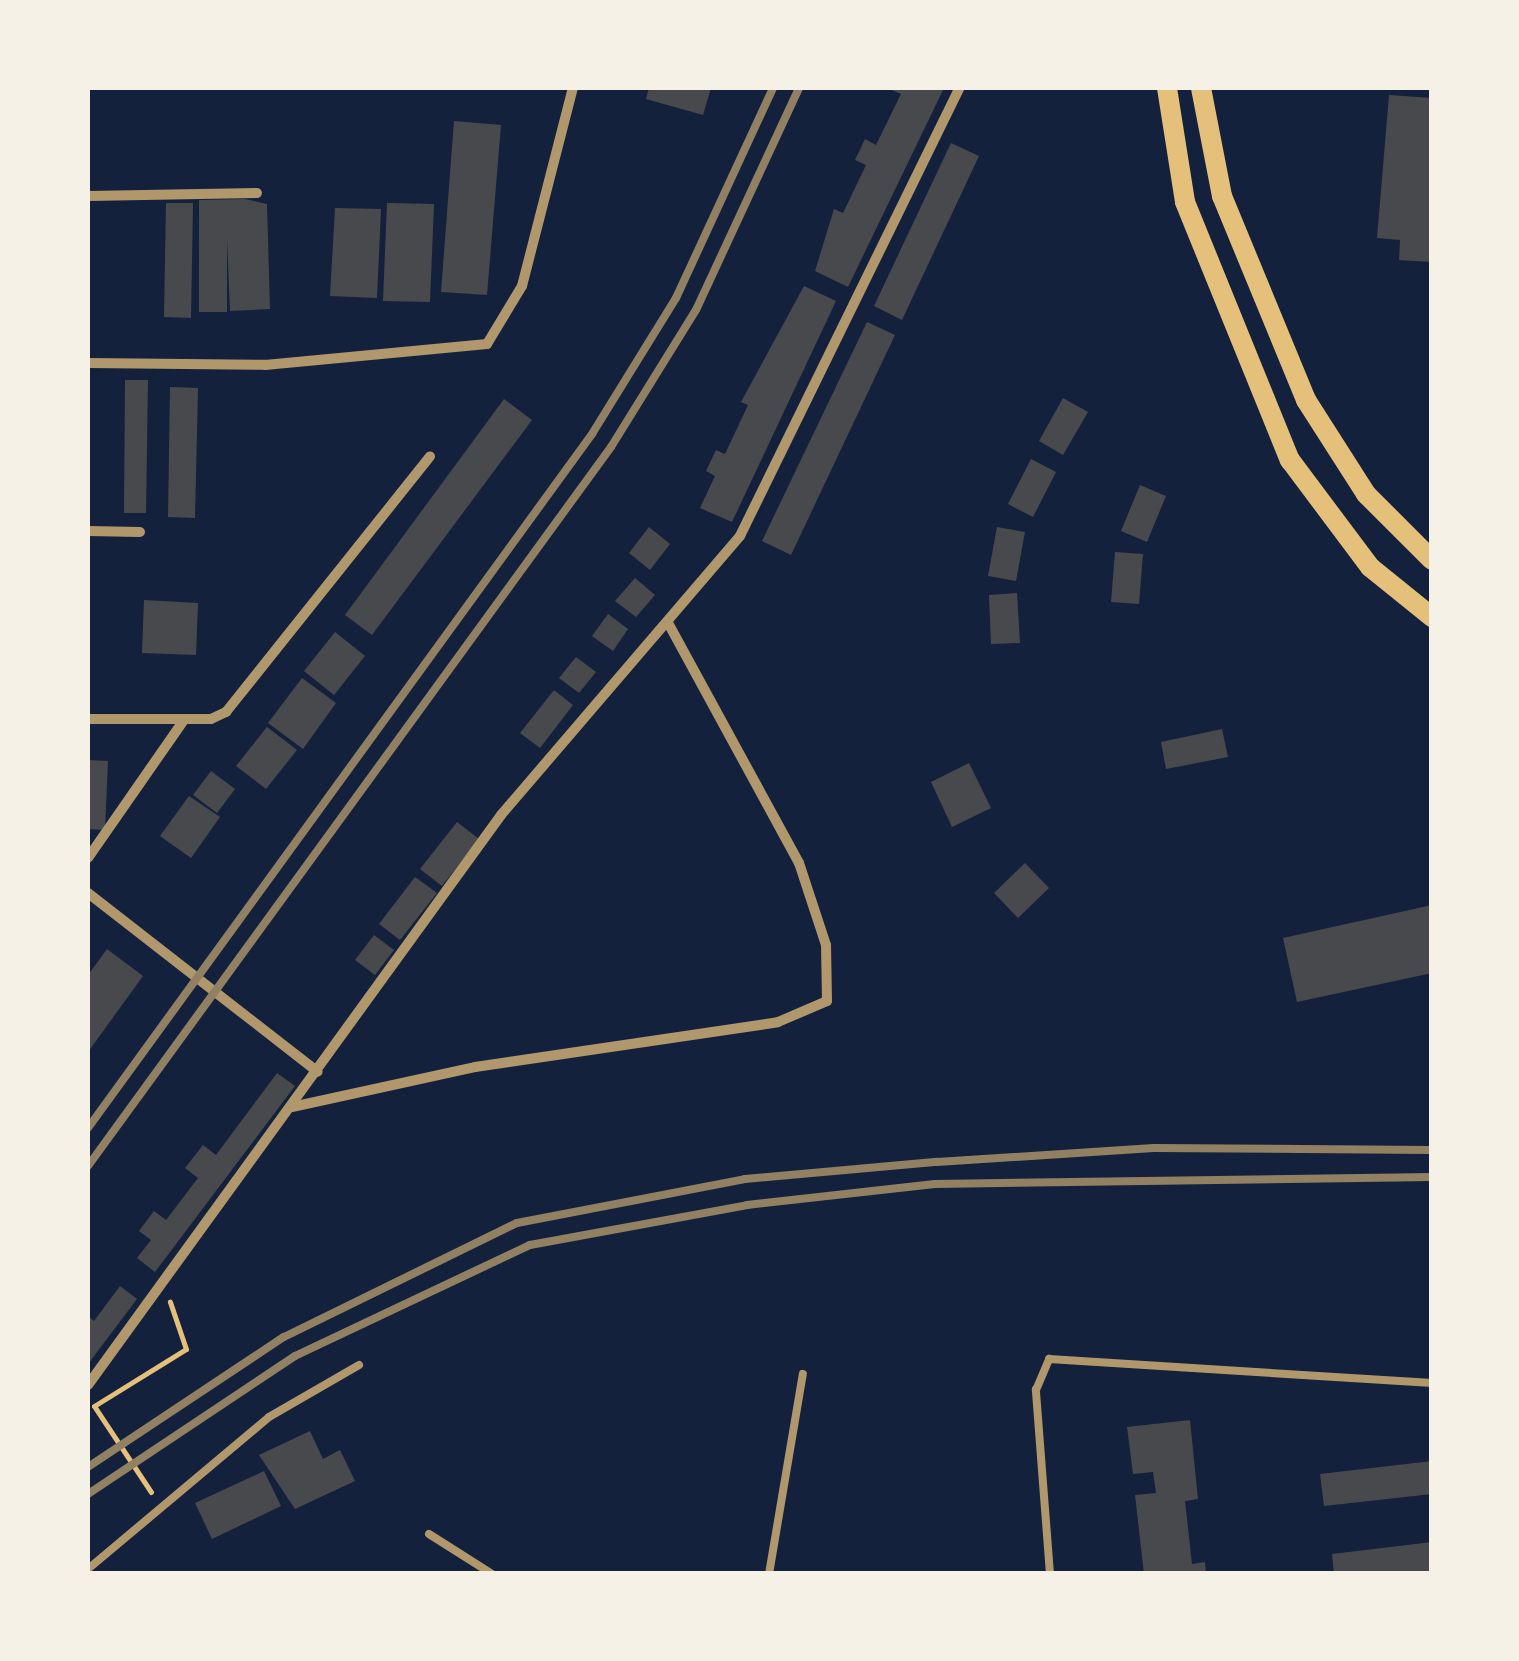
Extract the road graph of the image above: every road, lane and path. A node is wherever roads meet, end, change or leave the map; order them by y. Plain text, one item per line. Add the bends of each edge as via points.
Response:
1 (574, 88) edge
2 (959, 88) edge
3 (1167, 88) edge
4 (1201, 88) edge
5 (256, 193) dead end
6 (88, 196) edge
7 (88, 364) edge
8 (430, 456) dead end
9 (88, 532) edge
10 (140, 532) dead end
11 (1432, 560) edge
12 (1432, 617) edge
13 (668, 622) junction
14 (88, 719) edge
15 (184, 720) junction
16 (88, 858) edge
17 (88, 893) edge
18 (318, 1072) junction
19 (292, 1107) junction
20 (159, 1288) junction
21 (359, 1366) dead end
22 (803, 1374) dead end
23 (1432, 1383) edge
24 (88, 1384) edge
25 (152, 1493) dead end
26 (430, 1534) dead end
27 (88, 1569) edge
28 (492, 1574) edge
29 (769, 1574) edge
30 (1050, 1574) edge

1 - 7 street via 522,286 492,340 265,365
2 - 13 street via 740,536
3 - 12 main road via 1185,202 1290,460 1370,567
4 - 11 main road via 1222,196 1306,400 1366,494
5 - 6 street
8 - 15 street via 243,695 211,720
9 - 10 street
13 - 18 street via 501,815
13 - 19 street via 799,863 834,982 827,1001 794,1019 475,1068
14 - 15 street
15 - 16 street
17 - 18 street
18 - 19 street
19 - 20 street
20 - 24 street
20 - 25 path via 189,1341 169,1362 94,1406
21 - 27 lane via 269,1417
22 - 29 lane
23 - 30 lane via 1049,1359 1036,1390
26 - 28 lane

